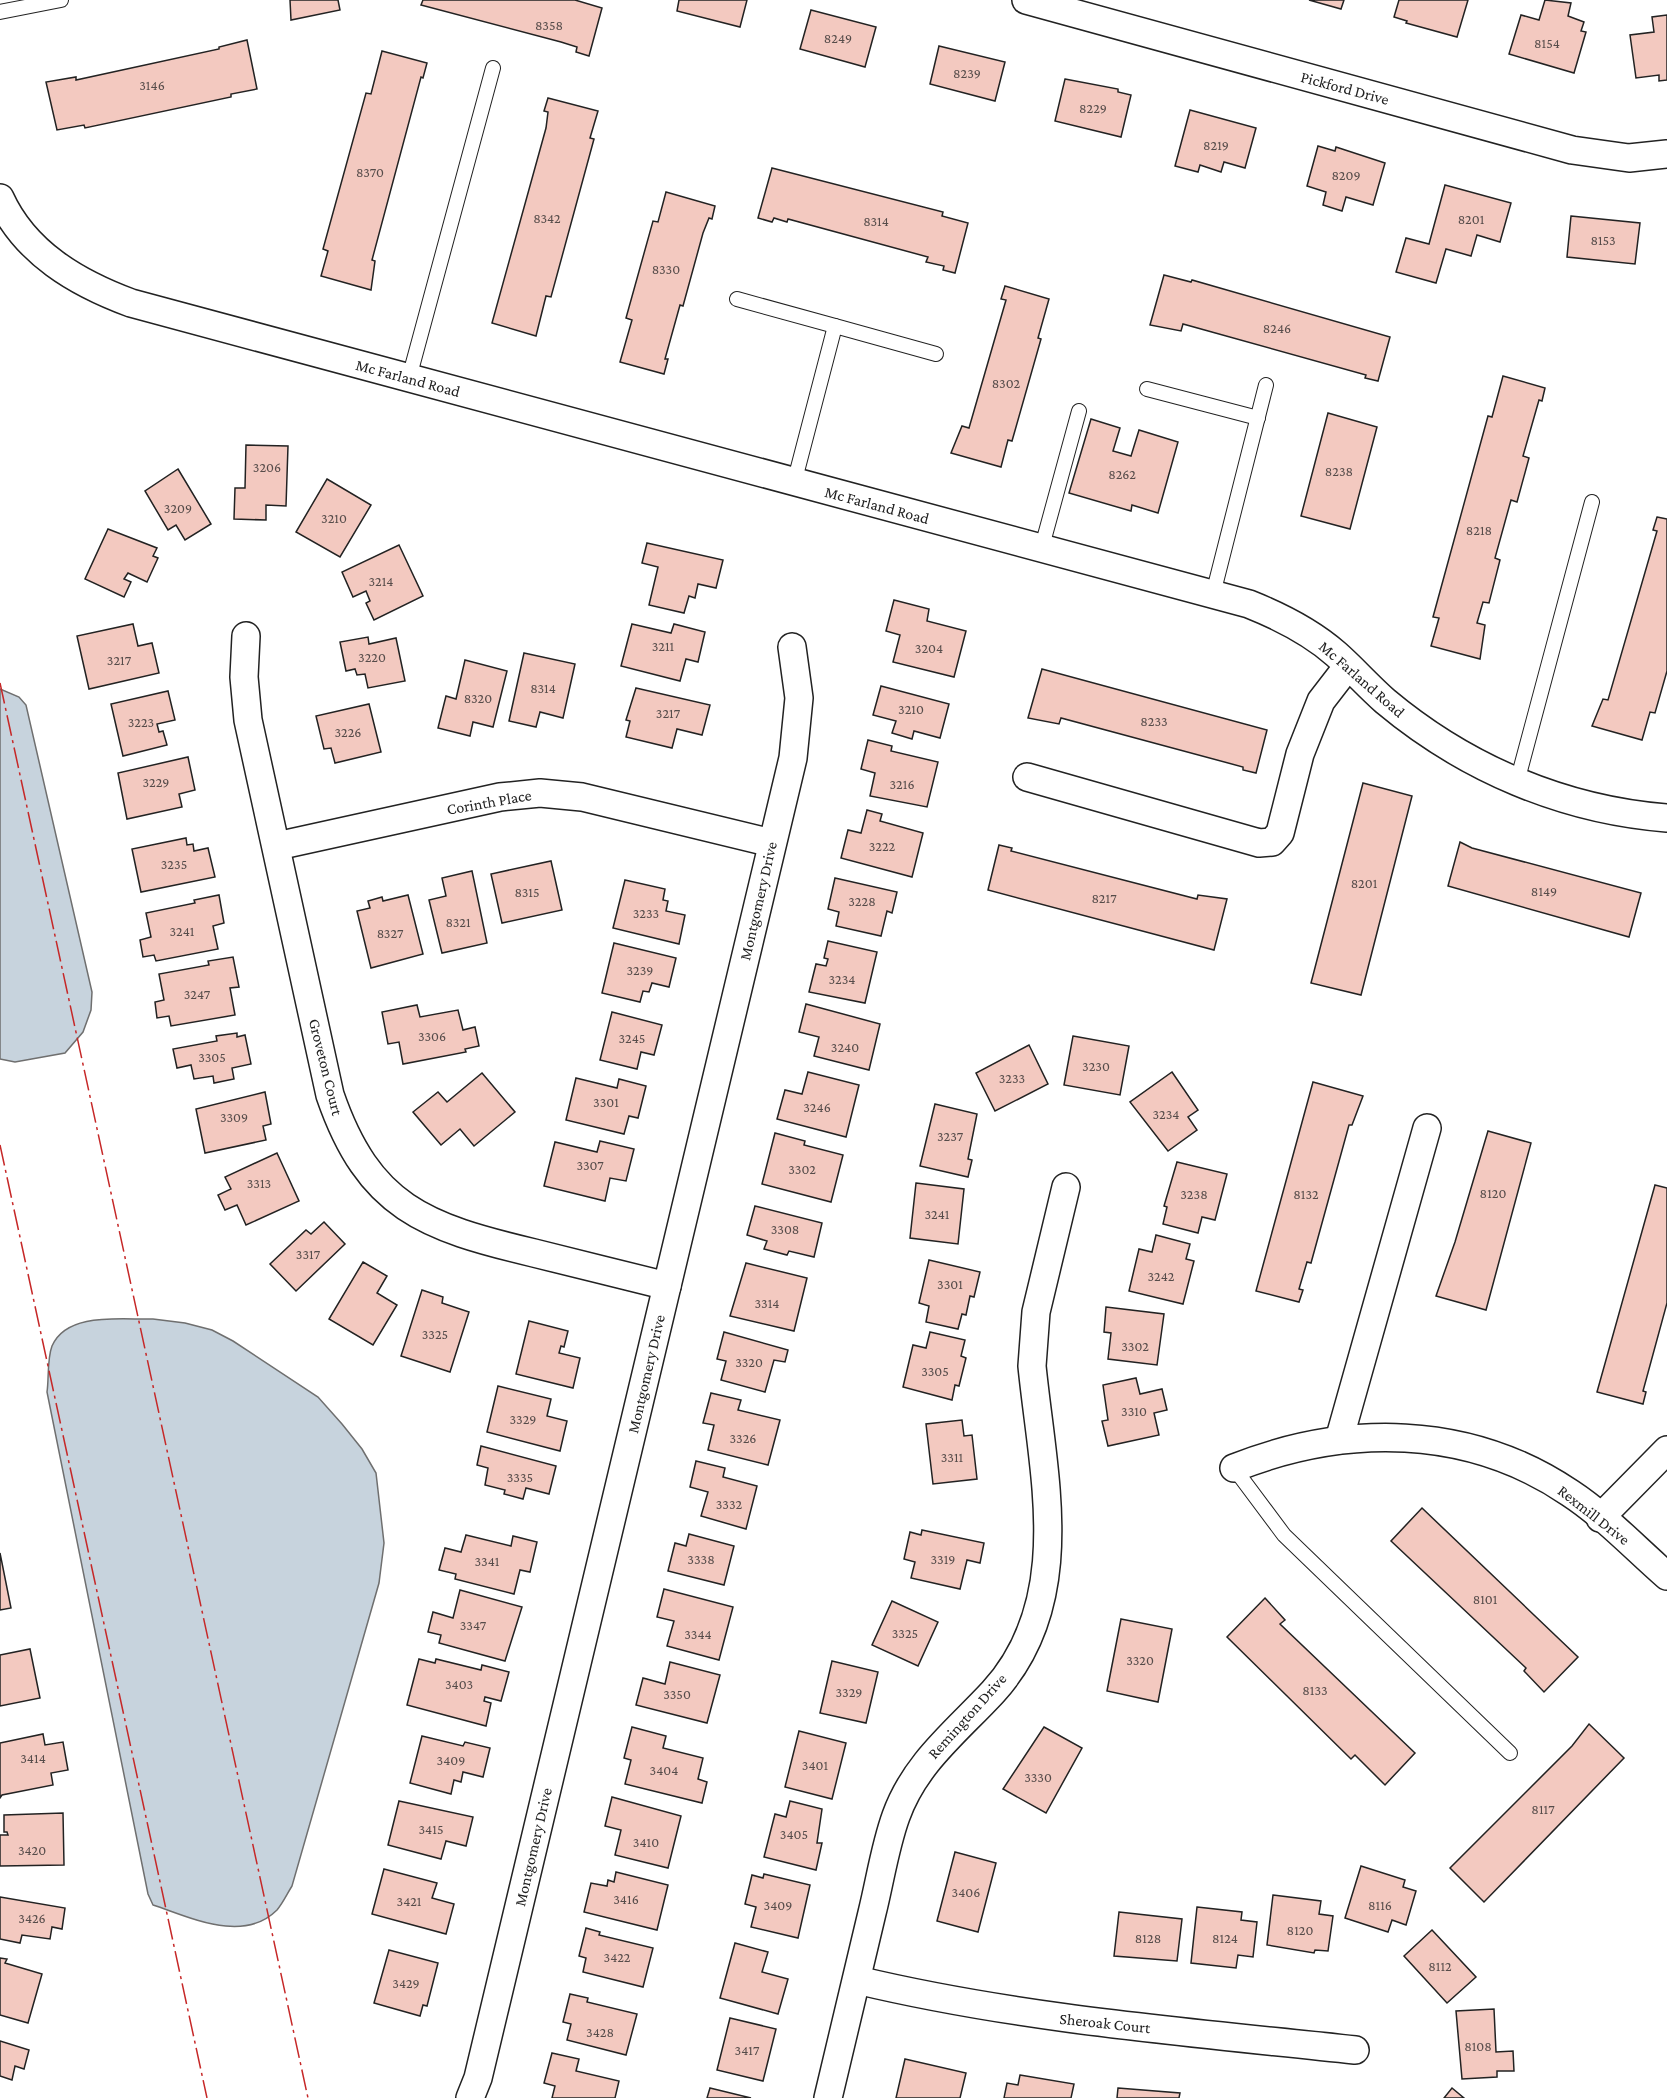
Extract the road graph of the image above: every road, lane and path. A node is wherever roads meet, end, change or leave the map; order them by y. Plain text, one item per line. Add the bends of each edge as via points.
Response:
1 (61, 0) edge
2 (1026, 0) edge
3 (0, 12) edge
4 (493, 68) dead end
5 (1667, 154) edge
6 (0, 198) edge
7 (737, 299) dead end
8 (836, 326) junction
9 (936, 354) dead end
10 (409, 378) junction
11 (1266, 385) dead end
12 (1147, 389) dead end
13 (1079, 411) dead end
14 (1258, 418) junction
15 (794, 483) junction
16 (1592, 502) dead end
17 (1041, 550) junction
18 (1213, 594) junction
19 (246, 636) dead end
20 (792, 648) dead end
21 (1348, 666) junction
22 (1027, 777) dead end
23 (1516, 782) junction
24 (1667, 818) edge
25 (772, 843) junction
26 (277, 846) junction
27 (1427, 1128) dead end
28 (1066, 1187) dead end
29 (667, 1286) junction
30 (1339, 1440) junction
31 (1667, 1450) edge
32 (1234, 1468) joint
33 (1600, 1518) junction
34 (1667, 1576) edge
35 (1510, 1753) dead end
36 (857, 1980) junction
37 (1355, 2050) dead end
38 (470, 2098) edge
39 (828, 2098) edge

1 - 3 lane
2 - 5 street, Pickford Drive via 1572,150 1629,158
4 - 10 lane
6 - 10 street, Mc Farland Road via 21,231 50,260 78,280 131,303
7 - 8 lane
8 - 9 lane
8 - 15 lane
10 - 15 street, Mc Farland Road
11 - 14 lane
12 - 14 lane
13 - 17 lane
14 - 18 lane
15 - 17 street, Mc Farland Road
16 - 23 lane
17 - 18 street, Mc Farland Road
18 - 21 street, Mc Farland Road via 1276,615 1324,645
19 - 26 street, Groveton Court via 248,720
20 - 25 street, Montgomery Drive via 799,698 797,729 794,758
21 - 22 street via 1321,701 1300,754 1280,833 1272,842 1259,843
21 - 23 street, Mc Farland Road via 1427,734
23 - 24 street, Mc Farland Road via 1582,804
25 - 26 street, Corinth Place via 582,797 540,793 500,797
25 - 29 street, Montgomery Drive
26 - 29 street, Groveton Court via 334,1112 355,1153 382,1187 422,1217 456,1233
27 - 30 street
28 - 36 street, Remington Drive via 1033,1339 1032,1366 1050,1550 1045,1592 1031,1632 1010,1668 921,1767 896,1815
29 - 38 street, Montgomery Drive via 478,2078
30 - 32 street, Rexmill Drive via 1285,1450
30 - 33 street, Rexmill Drive via 1422,1440 1497,1457 1569,1493
31 - 33 street
32 - 35 lane via 1284,1535
33 - 34 street, Rexmill Drive
36 - 37 street, Sheroak Court via 1023,2013
36 - 39 street, Remington Drive

